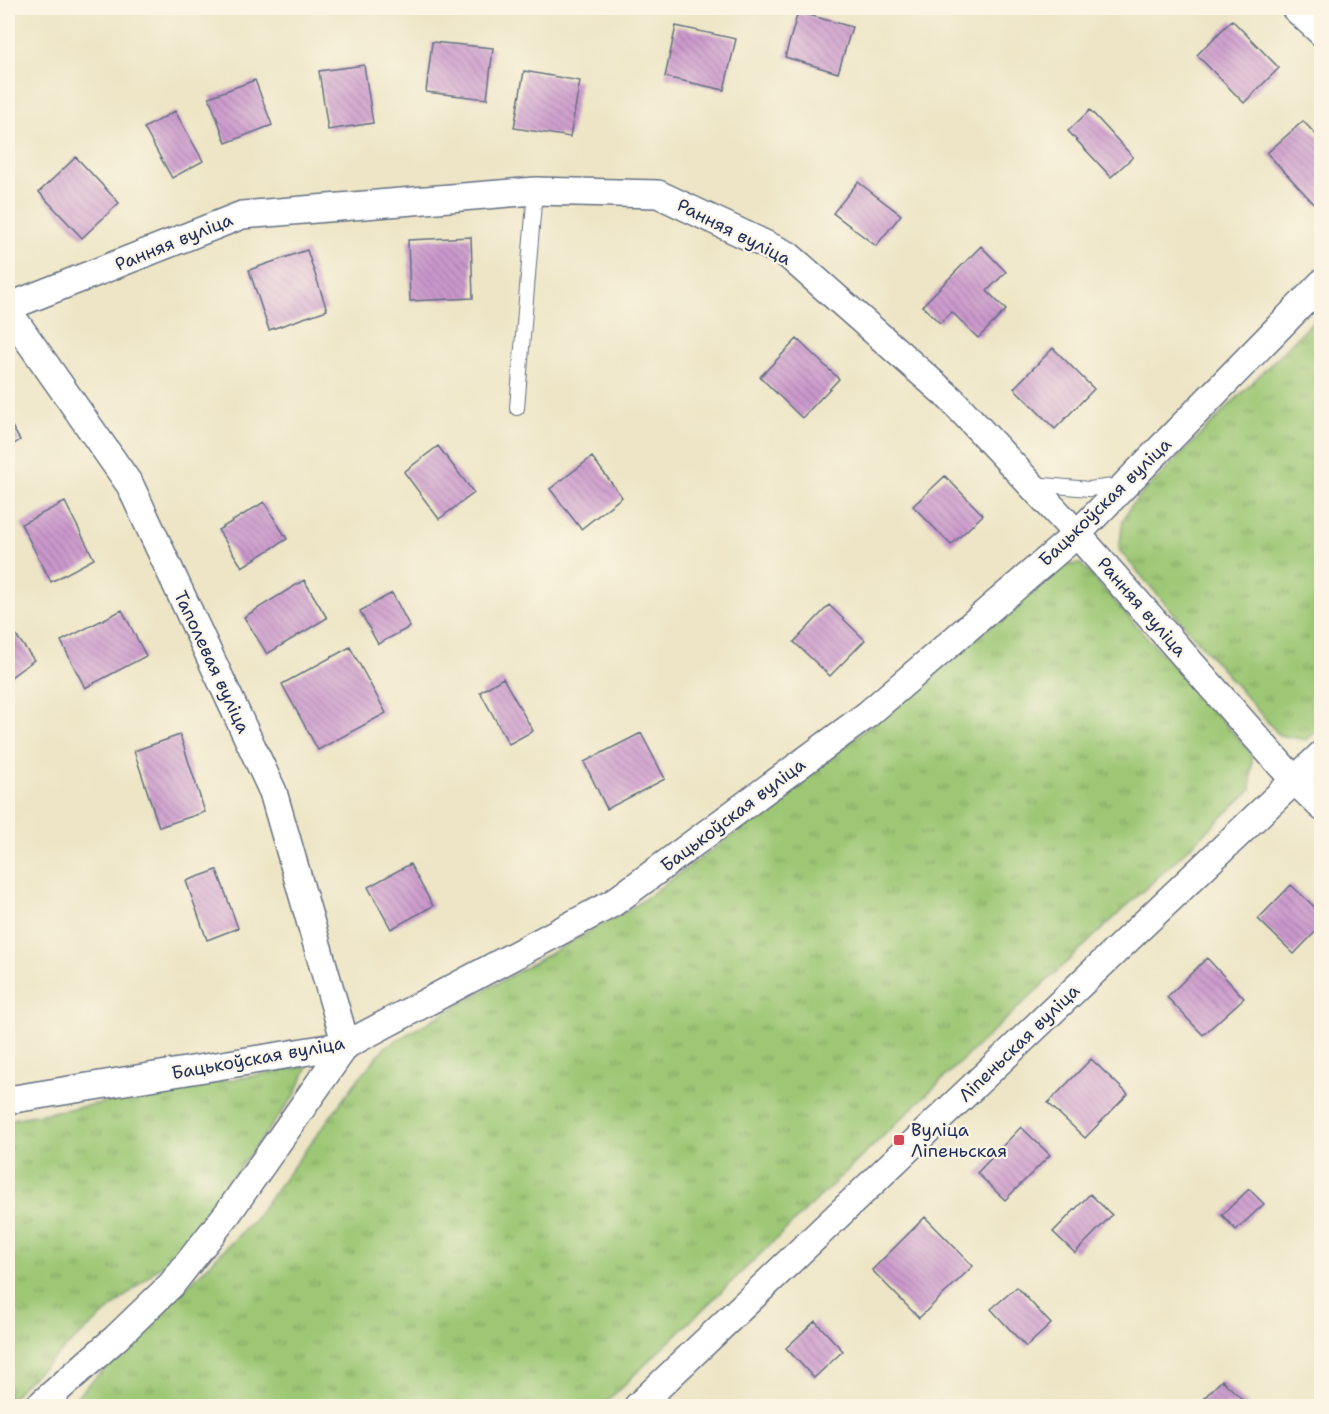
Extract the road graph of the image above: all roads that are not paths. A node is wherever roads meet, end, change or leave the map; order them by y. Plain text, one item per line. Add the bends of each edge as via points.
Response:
1 (1295, 8) edge
2 (1322, 33) edge
3 (535, 191) junction
4 (1322, 283) edge
5 (8, 309) edge
6 (517, 408) dead end
7 (1030, 484) junction
8 (1126, 484) junction
9 (1077, 534) junction
10 (1322, 754) edge
11 (1294, 780) junction
12 (1322, 807) edge
13 (346, 1045) junction
14 (8, 1100) edge
15 (39, 1407) edge
16 (638, 1407) edge

1 - 2 street
3 - 5 street, Ранняя вуліца via 242,215
3 - 6 lane
3 - 7 street, Ранняя вуліца via 658,194 788,255 951,399
4 - 8 street, Бацькоўская вуліца
5 - 13 street, Таполевая вуліца via 130,485 273,792
7 - 8 lane via 1089,489
7 - 9 street, Ранняя вуліца
8 - 9 street, Бацькоўская вуліца
9 - 11 street, Ранняя вуліца
9 - 13 street, Бацькоўская вуліца via 868,714 613,903
10 - 11 street, Ліпеньская вуліца
11 - 12 street, Ранняя вуліца
11 - 16 street, Ліпеньская вуліца
13 - 14 street, Бацькоўская вуліца
13 - 15 street via 228,1213 171,1285

